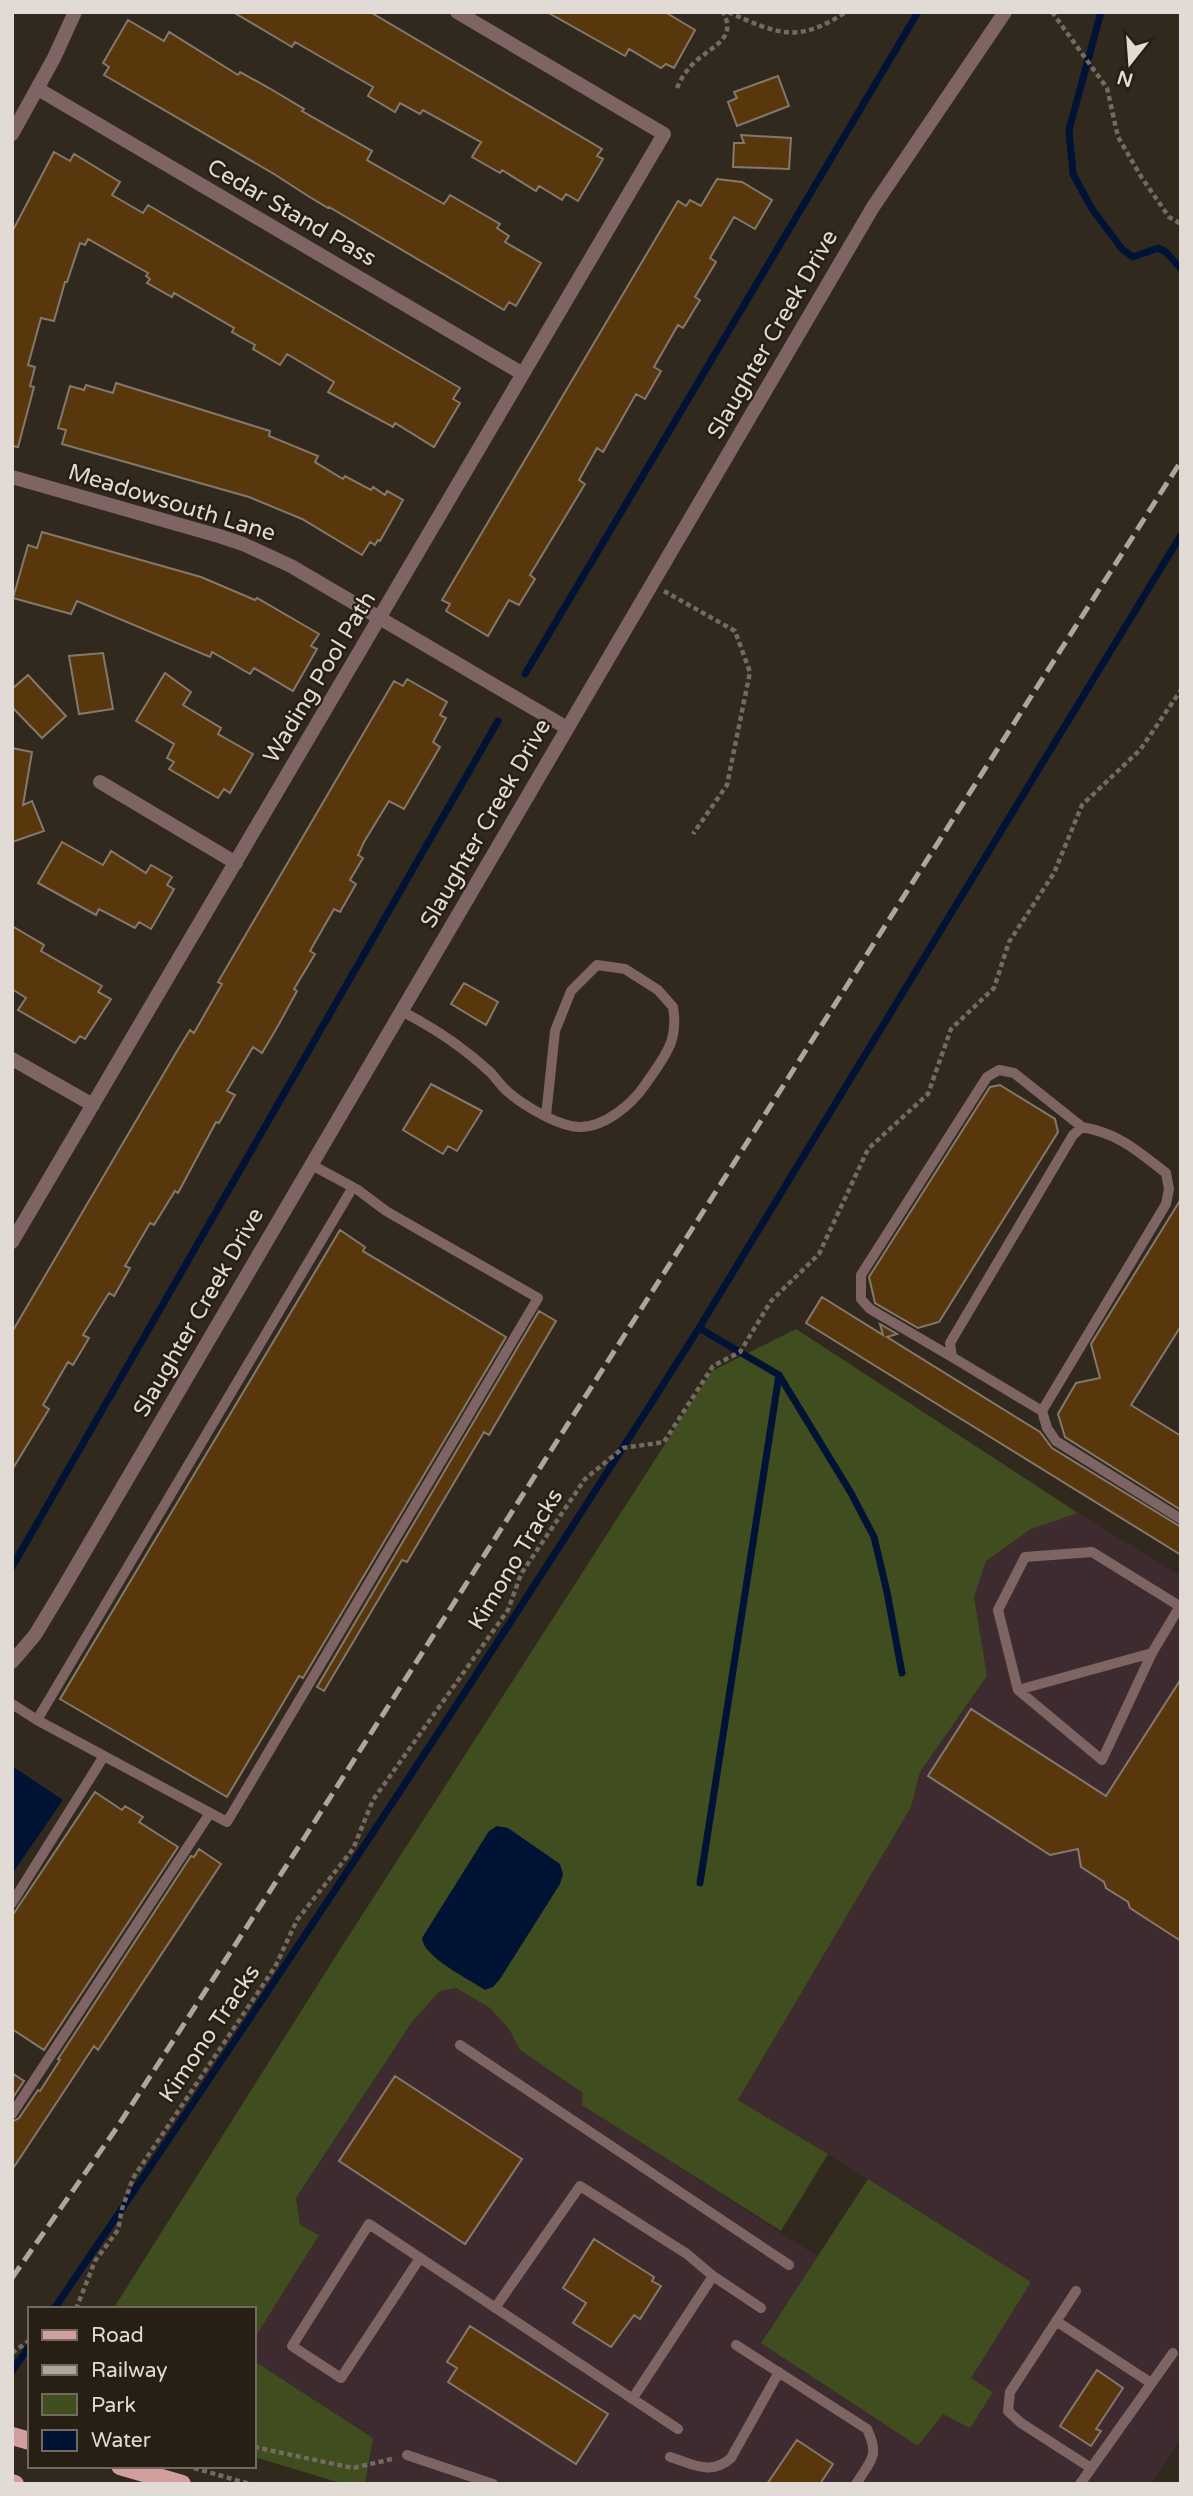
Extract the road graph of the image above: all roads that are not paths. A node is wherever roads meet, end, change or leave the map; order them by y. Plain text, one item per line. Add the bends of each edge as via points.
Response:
1 (75, 12) edge
2 (457, 12) edge
3 (1005, 12) edge
4 (38, 89) junction
5 (12, 134) edge
6 (523, 374) junction
7 (12, 477) edge
8 (380, 618) junction
9 (567, 728) junction
10 (100, 782) dead end
11 (236, 863) junction
12 (401, 1012) junction
13 (12, 1059) edge
14 (93, 1105) junction
15 (546, 1116) junction
16 (1082, 1128) junction
17 (310, 1164) junction
18 (353, 1187) junction
19 (12, 1242) edge
20 (952, 1357) junction
21 (1042, 1411) junction
22 (1181, 1518) edge
23 (1180, 1607) edge
24 (1152, 1653) junction
25 (12, 1662) edge
26 (1018, 1690) junction
27 (12, 1704) edge
28 (37, 1720) junction
29 (104, 1756) junction
30 (210, 1813) junction
31 (12, 1903) edge
32 (460, 2045) dead end
33 (12, 2114) edge
34 (420, 2258) junction
35 (789, 2264) dead end
36 (713, 2276) junction
37 (1076, 2291) dead end
38 (495, 2308) junction
39 (761, 2308) dead end
40 (1056, 2321) junction
41 (736, 2345) dead end
42 (1173, 2353) dead end
43 (779, 2372) junction
44 (1151, 2384) junction
45 (633, 2399) junction
46 (678, 2429) dead end
47 (407, 2455) road end
48 (670, 2457) dead end
49 (127, 2468) edge
50 (1091, 2468) junction
51 (183, 2484) edge
52 (493, 2484) edge
53 (856, 2484) edge
54 (1080, 2484) edge

1 - 4 street
2 - 6 street, Wading Pool Path via 664,134
3 - 9 street, Slaughter Creek Drive via 873,207
4 - 5 street
4 - 6 street, Cedar Stand Pass
6 - 8 street, Wading Pool Path
7 - 8 street, Meadowsouth Lane via 243,544
8 - 9 street, Meadowsouth Lane
8 - 11 street, Wading Pool Path
9 - 12 street, Slaughter Creek Drive
10 - 11 street
11 - 14 street, Wading Pool Path
12 - 15 lane via 429,1025 508,1092
12 - 17 street, Slaughter Creek Drive
13 - 14 street
14 - 19 street, Wading Pool Path
15 - 15 lane via 580,1127 600,1123 640,1092 674,1039 673,1007 658,990 625,969 597,965 571,990 555,1031
16 - 20 lane via 1073,1135 950,1343
16 - 20 lane via 1014,1073 999,1070 987,1077 860,1275 861,1299 870,1309
16 - 21 lane via 1118,1137 1166,1172 1169,1189 1166,1204
17 - 18 lane
17 - 25 street, Slaughter Creek Drive via 61,1592
18 - 28 lane
18 - 30 lane via 386,1211 538,1298 227,1822
20 - 21 lane
21 - 22 lane via 1056,1441
23 - 24 lane
23 - 26 lane via 1093,1552 1025,1557 998,1611
24 - 26 lane
24 - 26 lane via 1102,1760
27 - 28 lane
28 - 29 lane
29 - 30 lane
29 - 31 lane
30 - 33 lane
32 - 35 lane
34 - 34 lane via 369,2224 292,2346 341,2378
34 - 38 lane
36 - 38 lane via 687,2254 580,2186
36 - 39 lane
36 - 45 lane
37 - 40 lane
38 - 45 lane
40 - 44 lane
40 - 50 lane via 1010,2392 1009,2411
41 - 43 lane
42 - 44 lane
43 - 48 lane via 731,2458 721,2467 707,2468
43 - 53 lane via 867,2429 875,2445
44 - 50 lane
45 - 46 lane
47 - 52 lane
49 - 51 main road
50 - 54 lane

